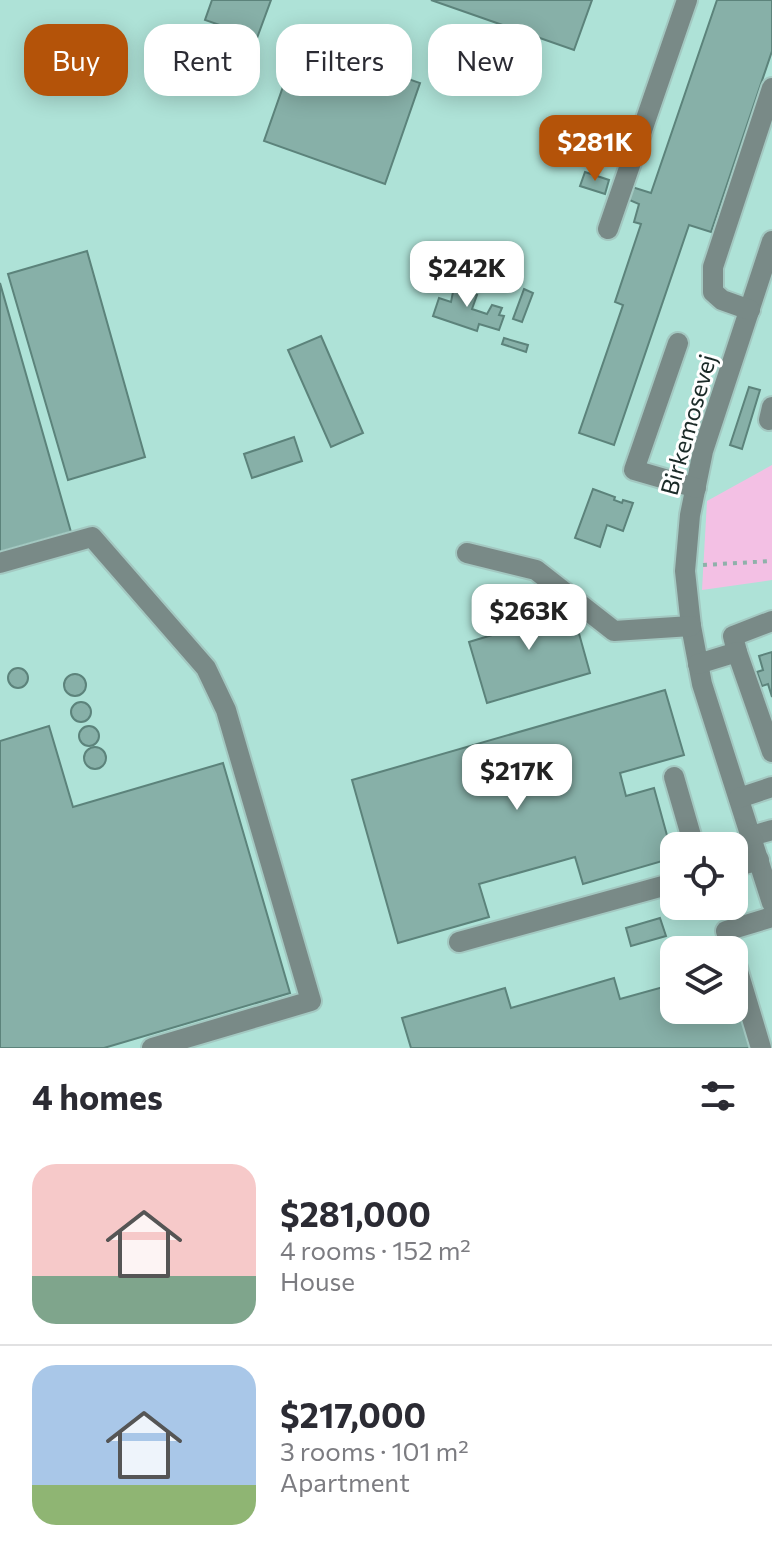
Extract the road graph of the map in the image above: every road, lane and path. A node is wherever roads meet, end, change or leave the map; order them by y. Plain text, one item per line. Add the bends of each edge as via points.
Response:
1 (687, 0) edge
2 (772, 88) edge
3 (608, 229) dead end
4 (772, 241) edge
5 (768, 267) edge
6 (750, 310) junction
7 (678, 343) dead end
8 (696, 488) junction
9 (467, 553) dead end
10 (772, 561) edge
11 (0, 563) edge
12 (685, 566) junction
13 (772, 621) edge
14 (691, 626) junction
15 (737, 652) junction
16 (698, 664) junction
17 (772, 752) edge
18 (674, 777) dead end
19 (772, 787) edge
20 (739, 798) junction
21 (772, 830) edge
22 (690, 832) edge
23 (751, 836) junction
24 (759, 860) junction
25 (748, 863) edge
26 (660, 887) edge
27 (772, 903) edge
28 (772, 917) edge
29 (728, 936) edge
30 (459, 942) dead end
31 (748, 998) edge
32 (764, 1043) edge
33 (152, 1048) edge

1 - 3 street
2 - 6 street via 713,267 713,292
4 - 5 street, Birkemosevej
5 - 6 street, Birkemosevej
6 - 8 street, Birkemosevej via 703,451
7 - 8 street via 634,470
8 - 12 street, Birkemosevej
9 - 14 street via 536,570 614,631
10 - 12 path
11 - 33 street via 92,537 206,668 226,710 311,1001
12 - 14 street, Birkemosevej
13 - 15 street via 733,636
14 - 16 street, Birkemosevej
15 - 16 street
15 - 17 street
16 - 20 street, Birkemosevej
18 - 22 street
19 - 20 street
20 - 23 street, Birkemosevej
21 - 23 street
23 - 24 street, Birkemosevej
24 - 25 street
24 - 27 street, Birkemosevej
26 - 30 street
28 - 29 street via 726,931
31 - 32 street

